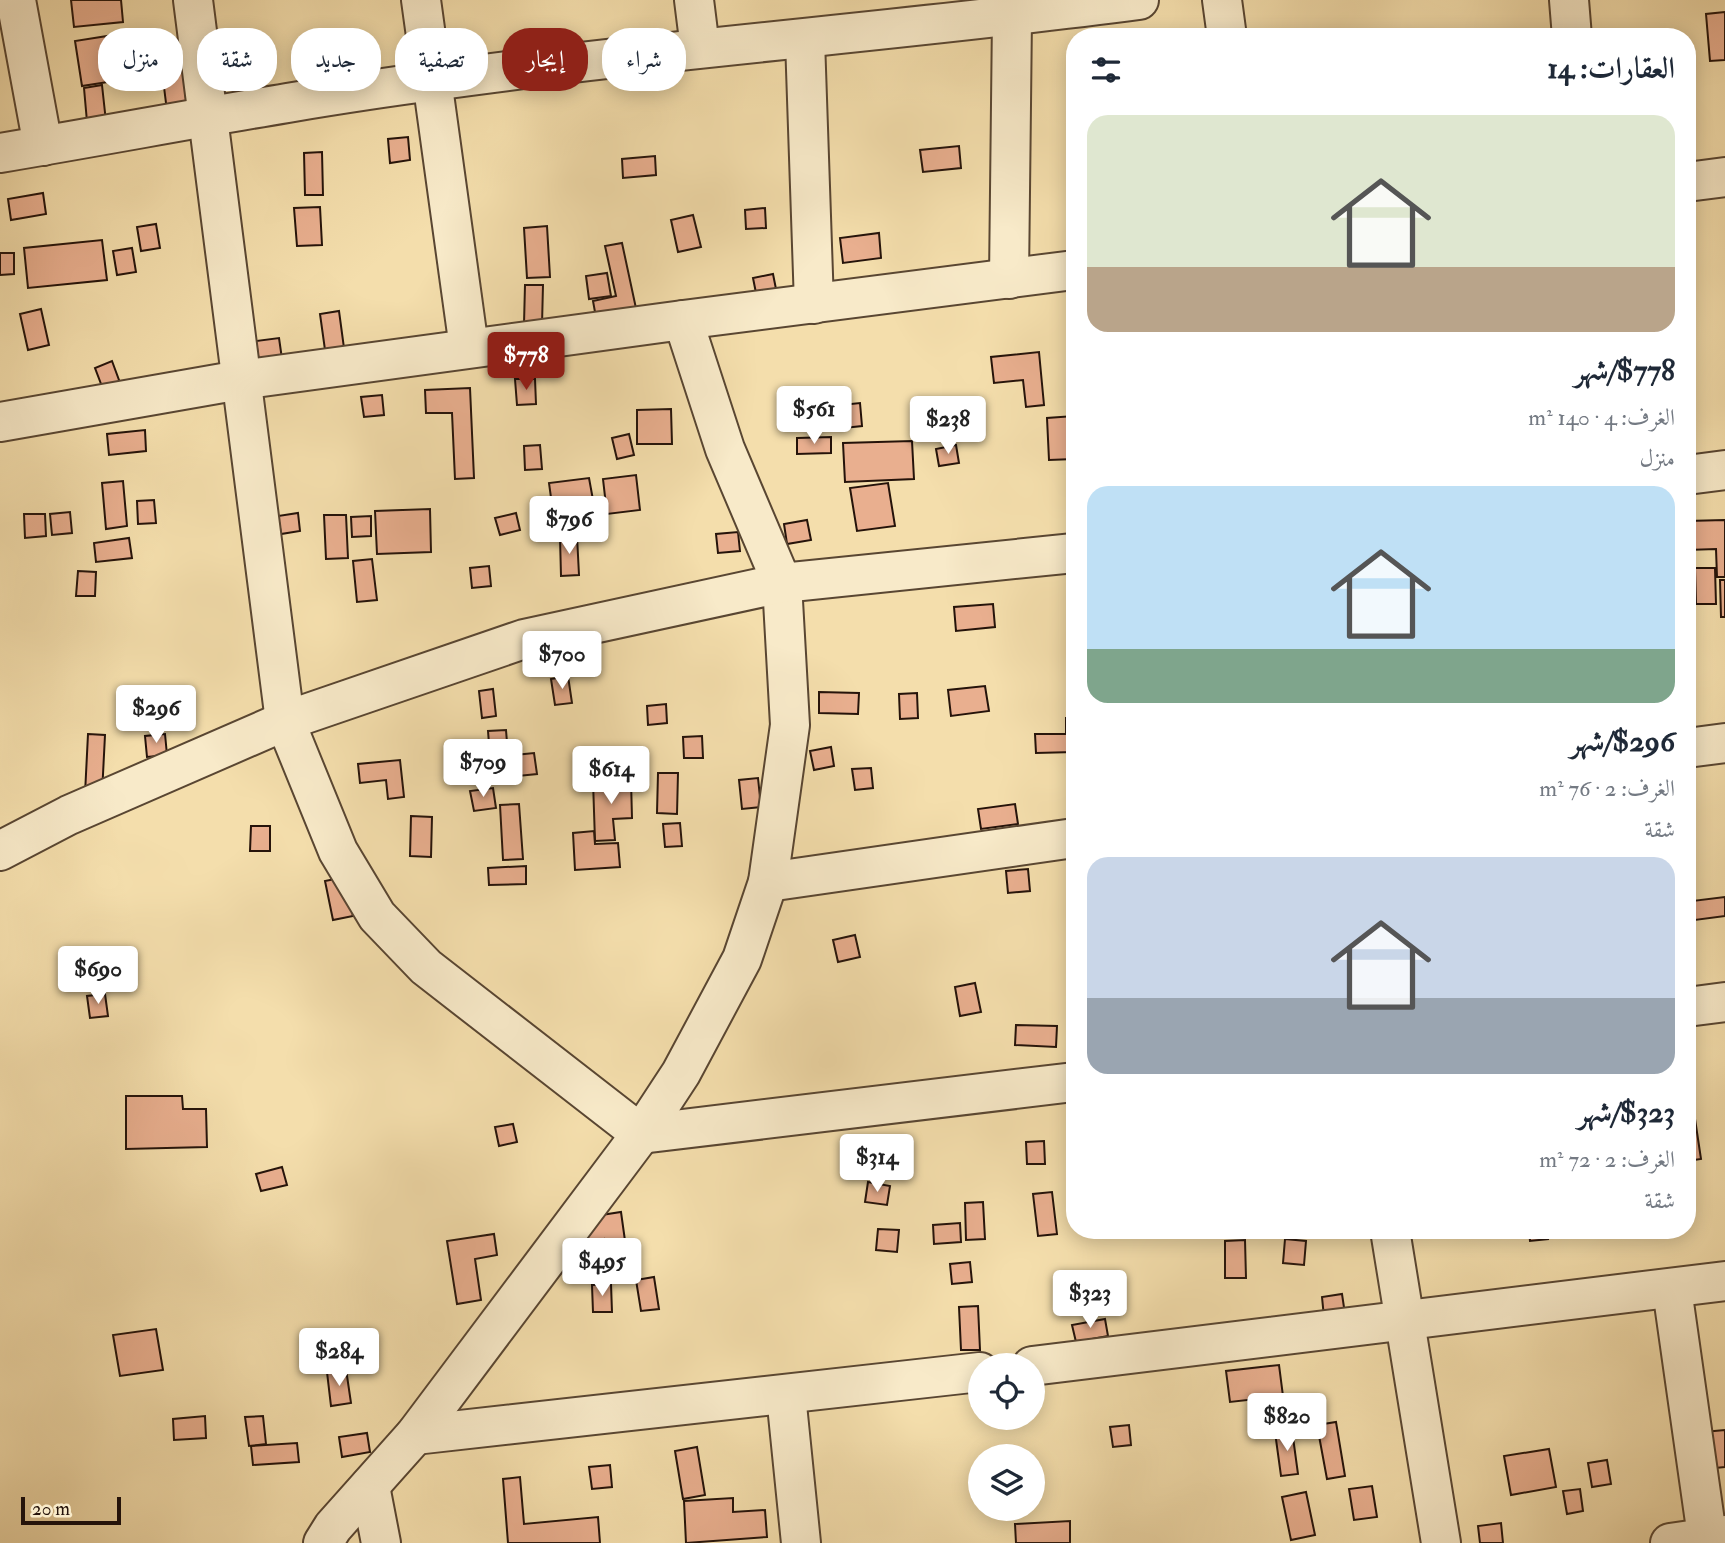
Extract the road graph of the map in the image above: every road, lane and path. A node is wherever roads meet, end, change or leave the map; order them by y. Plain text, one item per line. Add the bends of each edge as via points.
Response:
1 (16, 0) edge
2 (193, 0) edge
3 (421, 0) edge
4 (694, 0) edge
5 (1139, 0) edge
6 (1222, 0) edge
7 (1569, 0) edge
8 (1013, 16) junction
9 (424, 28) edge
10 (1226, 28) edge
11 (1571, 28) edge
12 (805, 40) junction
13 (700, 48) junction
14 (488, 74) edge
15 (395, 87) edge
16 (431, 91) edge
17 (210, 119) junction
18 (43, 146) junction
19 (0, 153) edge
20 (1725, 177) edge
21 (1696, 181) edge
22 (1066, 272) edge
23 (1009, 279) junction
24 (814, 304) junction
25 (682, 320) junction
26 (469, 348) junction
27 (240, 380) junction
28 (0, 422) edge
29 (1725, 470) edge
30 (1696, 474) edge
31 (1066, 554) edge
32 (782, 583) junction
33 (285, 721) junction
34 (1725, 743) edge
35 (1696, 747) edge
36 (1066, 839) edge
37 (0, 851) edge
38 (768, 883) junction
39 (1725, 1002) edge
40 (1696, 1006) edge
41 (1066, 1083) edge
42 (641, 1134) junction
43 (1391, 1239) edge
44 (1725, 1281) edge
45 (1672, 1289) junction
46 (1404, 1322) junction
47 (1045, 1364) edge
48 (968, 1373) edge
49 (786, 1395) junction
50 (415, 1435) junction
51 (370, 1486) junction
52 (1713, 1538) edge
53 (323, 1543) edge
54 (382, 1543) edge
55 (801, 1543) edge
56 (1441, 1543) edge
57 (1670, 1543) edge

1 - 18 street
2 - 17 street
3 - 9 street
4 - 13 street
5 - 8 street
6 - 10 street
7 - 11 street
8 - 12 street
8 - 23 street
12 - 13 street
12 - 24 street
13 - 14 street
15 - 17 street
16 - 26 street
17 - 18 street
17 - 27 street
18 - 19 street
20 - 21 street
22 - 23 street
23 - 24 street
24 - 25 street
25 - 26 street
25 - 32 street via 725,449
26 - 27 street
27 - 28 street
27 - 33 street
29 - 30 street
31 - 32 street
32 - 33 street via 524,639
32 - 38 street via 790,725
33 - 37 street via 69,815
33 - 42 street via 338,851 377,916 426,967
34 - 35 street
36 - 38 street
38 - 42 street via 743,959 681,1073
39 - 40 street
41 - 42 street
42 - 50 street
43 - 46 street
44 - 45 street
45 - 46 street
45 - 52 street
46 - 47 street
46 - 56 street
48 - 49 street
49 - 50 street
49 - 55 street
50 - 51 street
51 - 53 street
51 - 54 street
52 - 57 street

